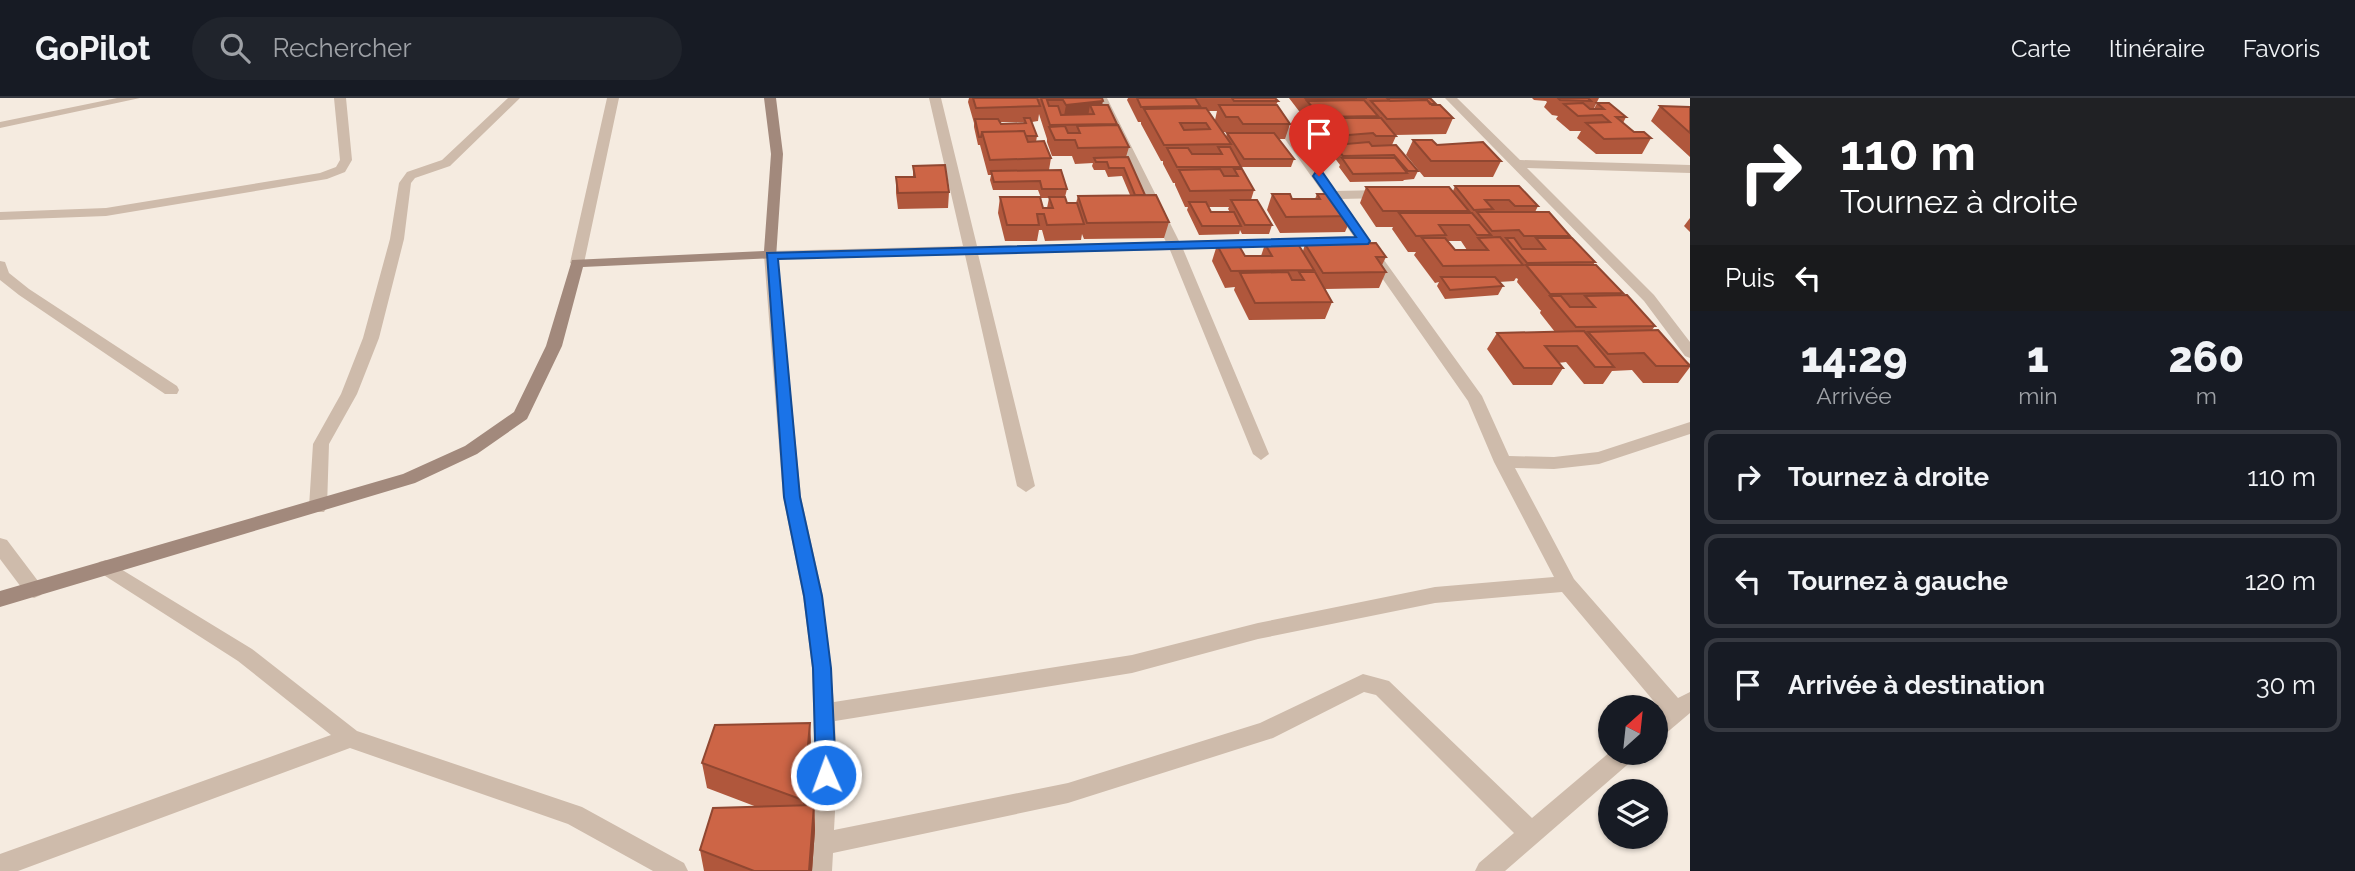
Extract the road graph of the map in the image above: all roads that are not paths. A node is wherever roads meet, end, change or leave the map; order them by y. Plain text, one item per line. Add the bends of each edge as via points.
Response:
1 (134, 98) edge
2 (340, 98) edge
3 (514, 98) edge
4 (613, 98) edge
5 (770, 98) edge
6 (936, 98) edge
7 (1101, 98) edge
8 (1262, 98) edge
9 (1451, 98) edge
10 (0, 125) edge
11 (1515, 164) junction
12 (1690, 169) edge
13 (1402, 193) edge
14 (1333, 195) junction
15 (0, 216) edge
16 (1364, 241) junction
17 (1175, 246) junction
18 (972, 251) junction
19 (771, 255) junction
20 (577, 262) junction
21 (0, 265) edge
22 (1690, 353) edge
23 (171, 390) dead end
24 (1690, 428) edge
25 (1261, 454) dead end
26 (1503, 462) junction
27 (1026, 486) dead end
28 (318, 507) junction
29 (0, 545) edge
30 (106, 567) junction
31 (1567, 584) junction
32 (34, 590) junction
33 (0, 599) edge
34 (1683, 706) edge
35 (824, 713) junction
36 (1668, 718) edge
37 (349, 738) junction
38 (1610, 765) edge
39 (1530, 832) junction
40 (821, 844) junction
41 (0, 866) edge
42 (676, 871) edge
43 (820, 871) edge
44 (1487, 871) edge

1 - 10 street
2 - 15 street via 346,160 341,169 323,176 106,212
3 - 28 street via 446,163 411,175 405,183 397,239 371,338 349,394 321,444
4 - 20 street
5 - 19 street via 777,154
6 - 18 street
7 - 17 street
8 - 14 street
9 - 11 street
11 - 12 street
11 - 22 street via 1532,189 1649,298
13 - 14 street
14 - 16 street
16 - 17 street
16 - 26 street via 1476,400
17 - 18 street
17 - 25 street
18 - 19 street
18 - 27 street
19 - 20 street
19 - 35 street via 792,497 813,596
20 - 28 street via 554,346 521,415 471,450 409,479
21 - 23 street via 3,275 24,292
24 - 26 street via 1599,458
26 - 31 street
28 - 30 street
29 - 32 street
30 - 32 street
30 - 37 street via 245,654
31 - 34 street
31 - 35 street via 1435,595 1258,631 1132,664
32 - 33 street
34 - 36 street
35 - 40 street
37 - 41 street
37 - 42 street via 574,815
38 - 39 street
39 - 40 street via 1382,687 1363,683 1265,731 1068,793
39 - 44 street
40 - 43 street

